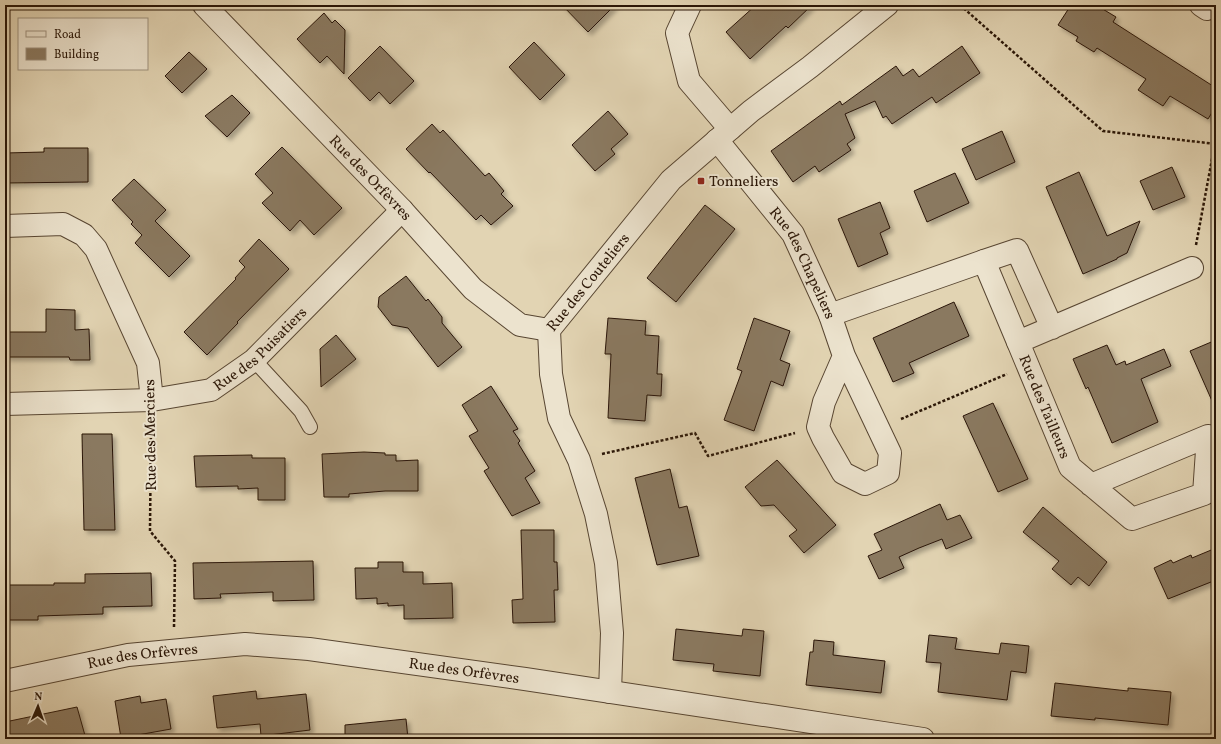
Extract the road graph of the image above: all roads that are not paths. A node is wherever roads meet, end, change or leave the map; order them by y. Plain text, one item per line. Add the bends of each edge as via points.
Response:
1 (204, 5) edge
2 (690, 5) edge
3 (887, 5) edge
4 (724, 135) junction
5 (402, 210) junction
6 (5, 226) edge
7 (984, 261) junction
8 (1192, 268) road end
9 (830, 315) junction
10 (1052, 328) junction
11 (549, 330) junction
12 (1018, 342) junction
13 (844, 356) junction
14 (254, 360) junction
15 (152, 400) junction
16 (5, 404) edge
17 (310, 427) dead end
18 (1091, 485) junction
19 (5, 681) edge
20 (610, 692) junction
21 (923, 739) edge

1 - 5 street, Rue des Orfèvres
2 - 4 street, Rue des Chapeliers via 677,33 689,81
3 - 4 street, Rue des Couteliers
4 - 9 street, Rue des Chapeliers via 793,234
4 - 11 street, Rue des Couteliers via 671,180
5 - 11 street, Rue des Orfèvres via 473,289 520,325
5 - 14 street, Rue des Puisatiers
6 - 15 street, Rue des Merciers via 63,224 84,235 96,248 148,363
7 - 9 street
7 - 10 street via 1017,250
7 - 12 street, Rue des Tailleurs
8 - 10 street, Rue des Tailleurs
9 - 13 street, Rue des Chapeliers
10 - 12 street, Rue des Tailleurs
11 - 20 street, Rue des Couteliers via 551,374 559,418 579,460 596,514 606,562 612,633
12 - 18 street, Rue des Tailleurs via 1070,467
13 - 13 street, Rue des Chapeliers via 890,453 888,473 865,484 844,473 818,427 824,402
14 - 15 street, Rue des Puisatiers via 211,390
14 - 17 lane via 301,411
15 - 16 street, Rue des Puisatiers
18 - 18 street, Rue des Tailleurs via 1132,519 1204,494 1208,436
19 - 20 street, Rue des Orfèvres via 128,655 245,644 310,649
20 - 21 street, Rue des Orfèvres

